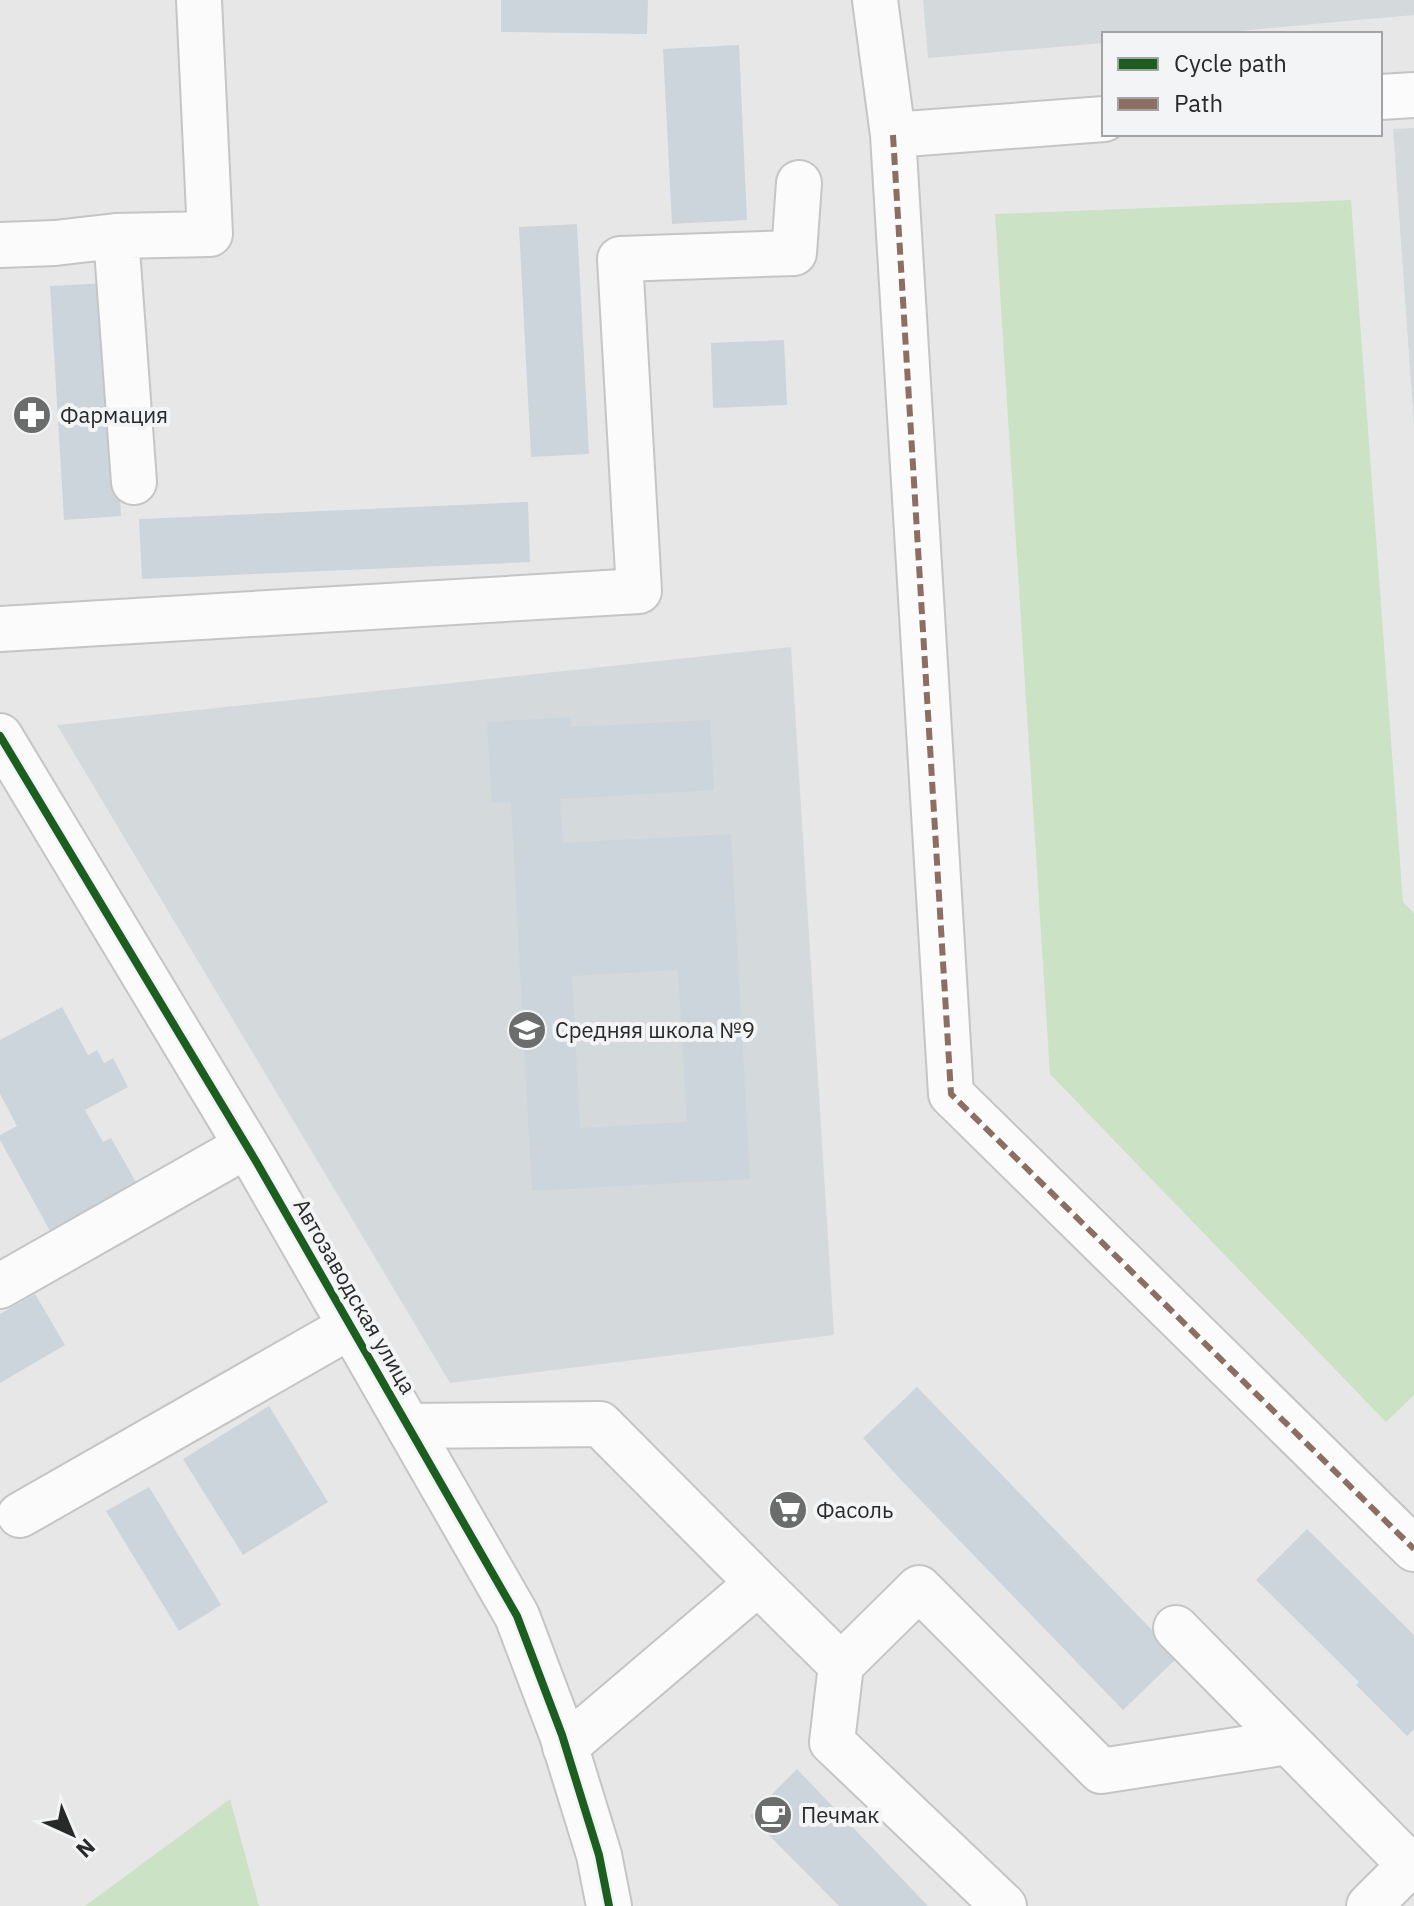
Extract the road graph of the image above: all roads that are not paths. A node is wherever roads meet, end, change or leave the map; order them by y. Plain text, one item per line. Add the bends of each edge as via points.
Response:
1 (199, 0) edge
2 (875, 0) edge
3 (1414, 95) edge
4 (1382, 97) edge
5 (1102, 119) edge
6 (893, 135) junction
7 (799, 183) dead end
8 (116, 236) junction
9 (0, 245) edge
10 (134, 482) dead end
11 (0, 629) edge
12 (0, 736) edge
13 (246, 1146) junction
14 (0, 1286) edge
15 (351, 1326) junction
16 (408, 1426) junction
17 (20, 1515) dead end
18 (1414, 1549) edge
19 (758, 1583) junction
20 (1176, 1628) dead end
21 (841, 1665) junction
22 (1288, 1742) junction
23 (565, 1747) junction
24 (609, 1906) edge
25 (1004, 1906) edge
26 (1369, 1906) edge

1 - 8 street via 210,234
2 - 6 street
3 - 4 street
5 - 6 street
6 - 18 street via 951,1094
7 - 11 street via 794,253 620,259 639,591
8 - 9 street
8 - 10 street
12 - 13 street, Автозаводская улица
13 - 14 street
13 - 15 street, Автозаводская улица
15 - 16 street, Автозаводская улица
15 - 17 street
16 - 19 street via 600,1424
16 - 23 street, Автозаводская улица via 517,1616
19 - 21 street
19 - 23 street
20 - 22 street
21 - 22 street via 919,1588 1101,1771
21 - 25 street via 832,1742
22 - 26 street via 1410,1865
23 - 24 street, Автозаводская улица

